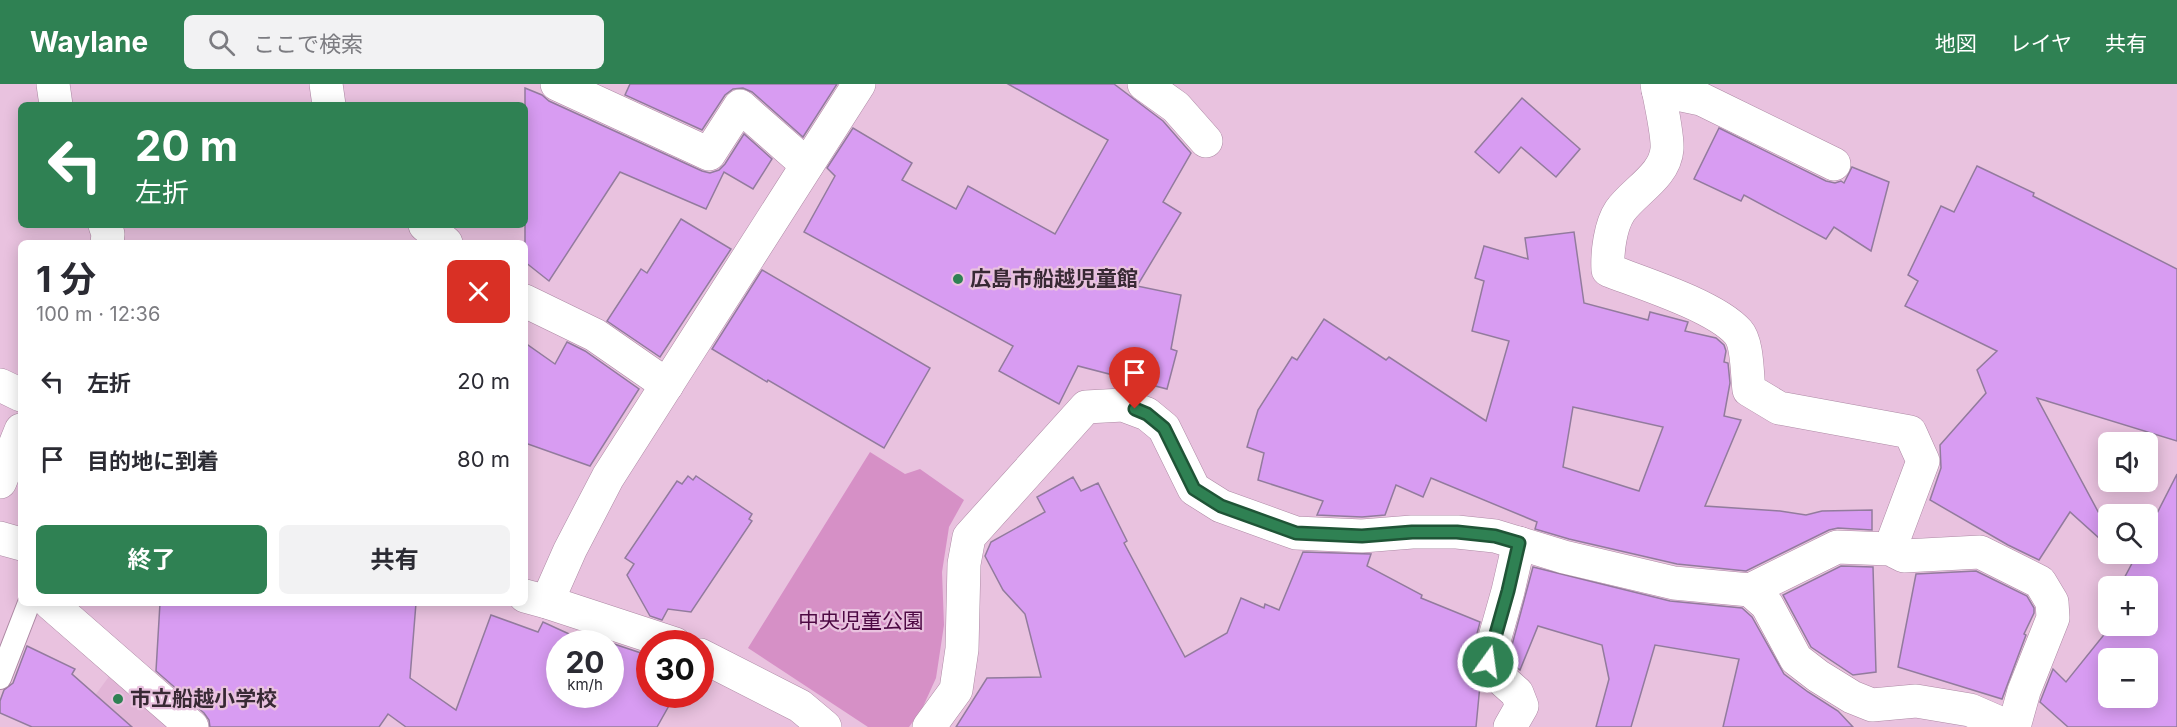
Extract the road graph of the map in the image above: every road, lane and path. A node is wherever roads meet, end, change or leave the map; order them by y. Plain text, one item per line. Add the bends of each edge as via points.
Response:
1 (53, 84) edge
2 (326, 84) edge
3 (557, 84) edge
4 (859, 84) edge
5 (1144, 84) edge
6 (1658, 87) edge
7 (616, 96) edge
8 (56, 102) edge
9 (329, 102) edge
10 (1206, 141) dead end
11 (1834, 164) dead end
12 (807, 165) junction
13 (428, 228) edge
14 (442, 240) edge
15 (528, 302) edge
16 (0, 385) edge
17 (667, 385) junction
18 (18, 394) edge
19 (18, 437) edge
20 (0, 482) edge
21 (0, 538) edge
22 (18, 542) edge
23 (1519, 543) junction
24 (1890, 549) junction
25 (1750, 590) junction
26 (536, 599) edge
27 (28, 606) edge
28 (53, 606) edge
29 (636, 631) edge
30 (714, 663) edge
31 (0, 678) edge
32 (192, 727) edge
33 (825, 727) edge
34 (929, 727) edge
35 (1510, 727) edge
36 (2011, 727) edge

1 - 8 street
2 - 9 street
3 - 7 street
4 - 12 street
5 - 10 street via 1176,107
6 - 11 street via 1701,99
6 - 24 street via 1667,149 1650,180 1619,212 1607,254 1608,270 1707,309 1738,332 1743,342 1749,390 1779,408 1910,432 1923,460
7 - 12 street via 709,154 740,106
12 - 17 street
13 - 14 street
15 - 17 street via 595,335
16 - 18 street
17 - 26 street via 608,477 570,550
19 - 20 street
21 - 22 street
23 - 25 street via 1674,583
23 - 34 street via 1457,532 1362,536 1296,533 1221,506 1194,489 1164,428 1147,414 1123,405 1086,407 969,537 956,690
23 - 35 street via 1488,662 1489,668 1517,693 1522,706
24 - 25 street via 1837,547
24 - 36 street via 1904,556 1980,552 2040,582 2052,602 2053,618
25 - 36 street via 1767,605 1796,659 1852,697 1872,705 1916,701 1970,710
26 - 29 street
27 - 31 lane
28 - 32 street
30 - 33 street via 800,706

